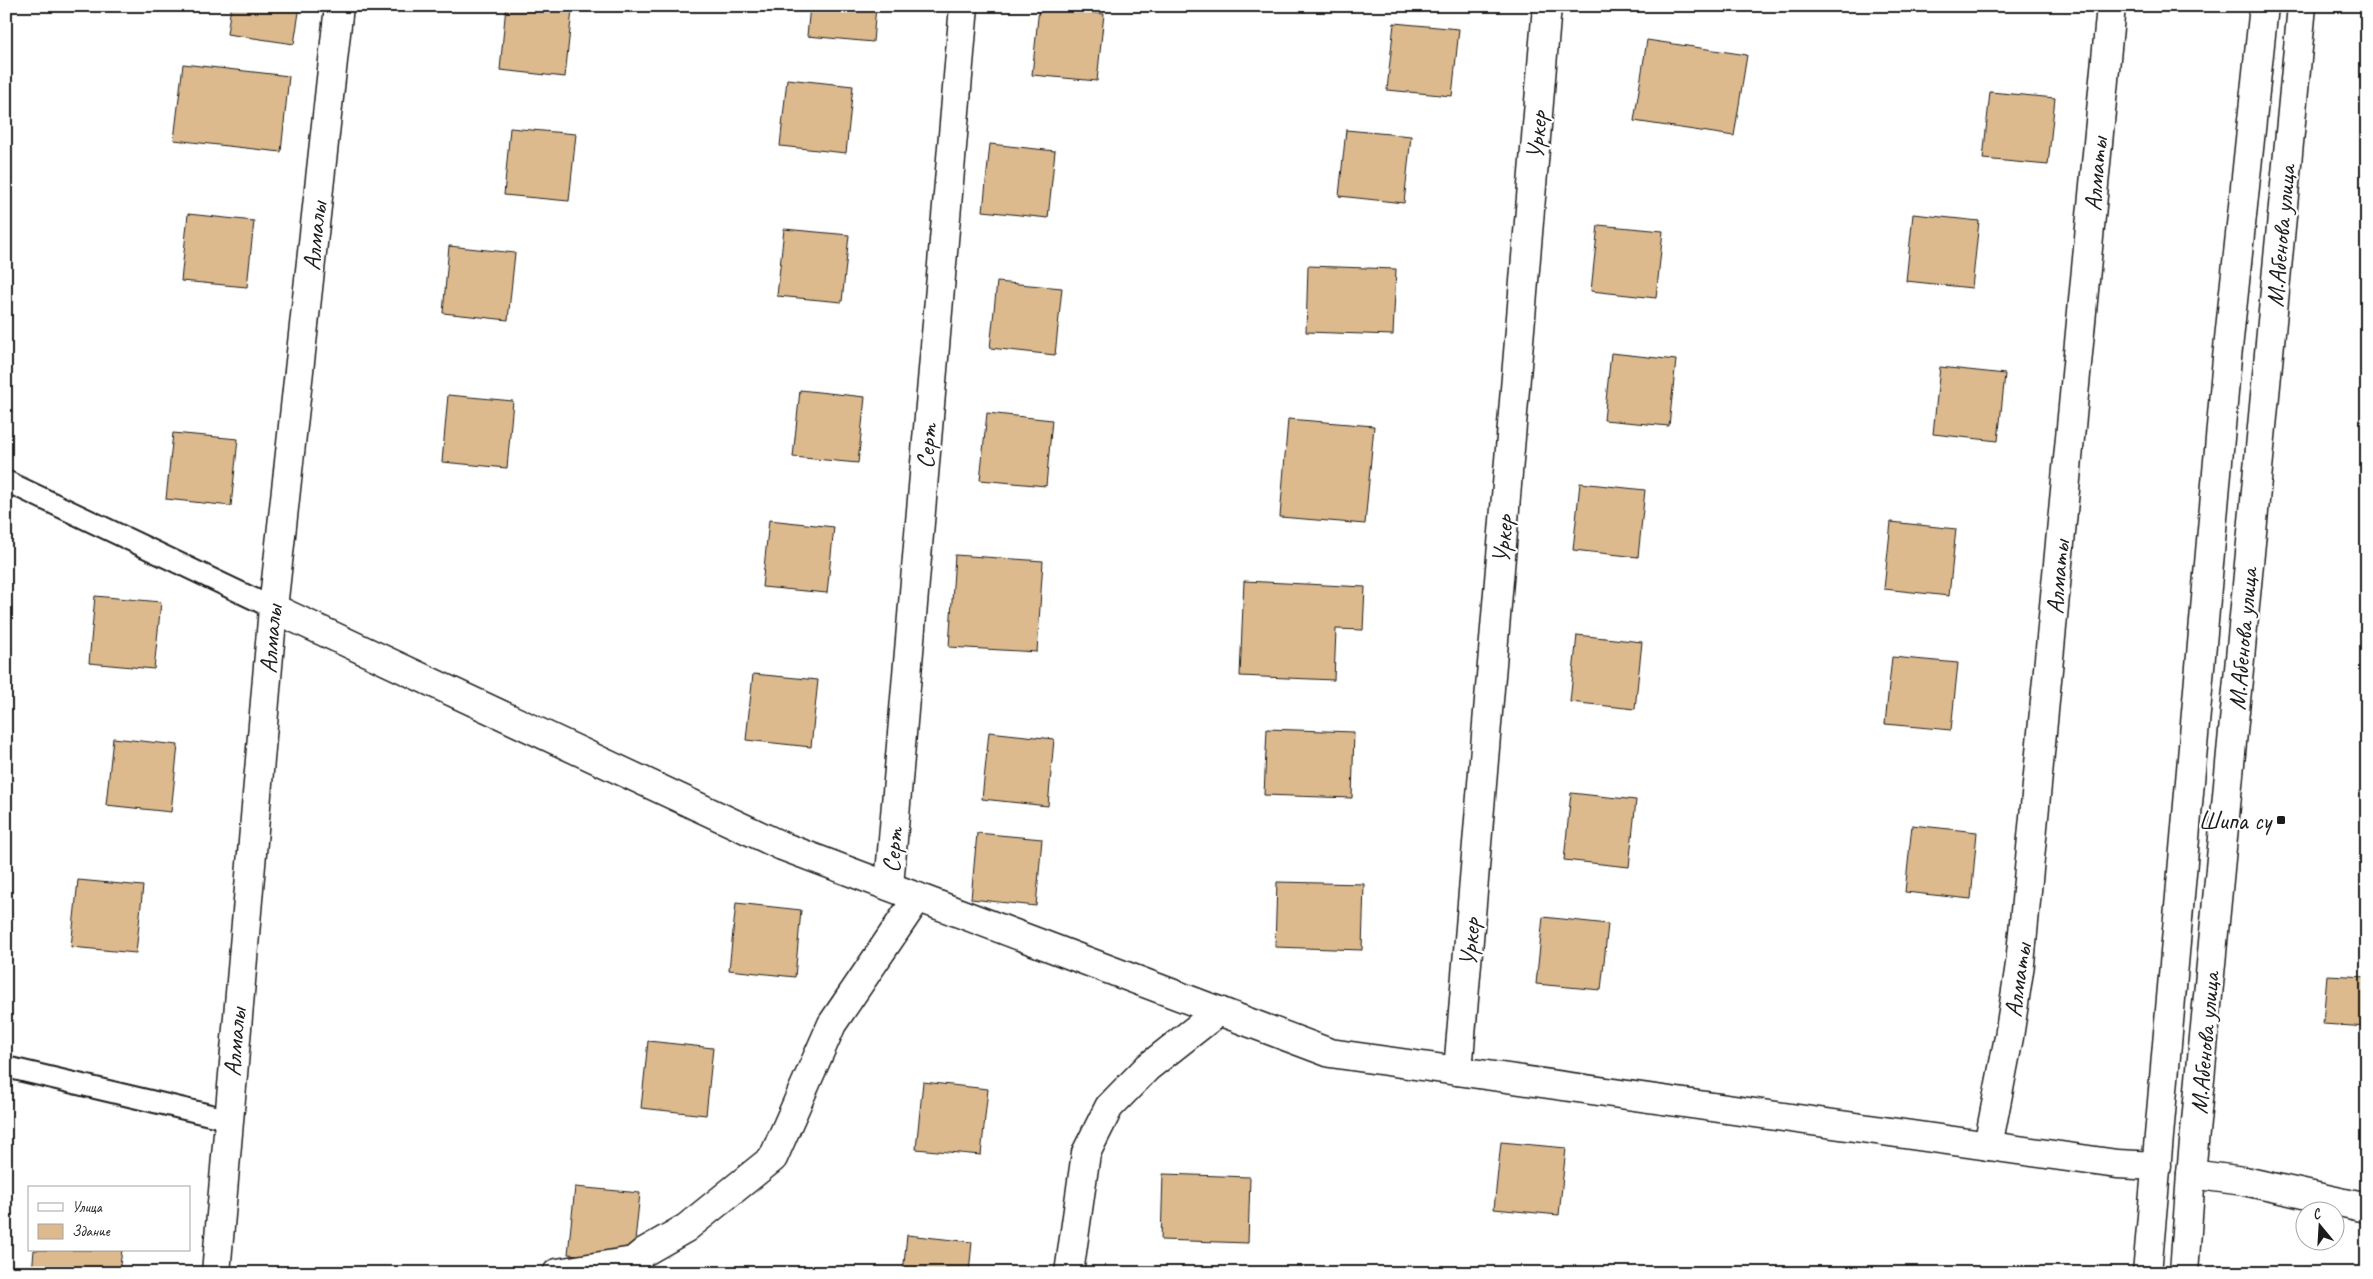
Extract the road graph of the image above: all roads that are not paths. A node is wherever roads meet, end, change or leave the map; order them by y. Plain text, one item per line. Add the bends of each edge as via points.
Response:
1 (339, 6) edge
2 (964, 6) edge
3 (1547, 6) edge
4 (2111, 6) edge
5 (2264, 6) edge
6 (2302, 6) edge
7 (6, 482) edge
8 (273, 608) junction
9 (889, 886) junction
10 (918, 897) junction
11 (1219, 1011) junction
12 (6, 1067) edge
13 (1458, 1071) junction
14 (227, 1119) junction
15 (1988, 1146) junction
16 (2157, 1166) junction
17 (2191, 1174) junction
18 (2367, 1208) edge
19 (216, 1273) edge
20 (557, 1273) edge
21 (1069, 1273) edge
22 (2147, 1273) edge
23 (2184, 1273) edge

1 - 8 street, Алмалы
2 - 9 street, Серт
3 - 13 street, Уркер
4 - 15 street, Алматы via 2020,964
5 - 16 street, М.Абенова улица via 2227,358
6 - 17 street, М.Абенова улица
7 - 8 lane
8 - 9 street via 782,846
8 - 14 street, Алмалы
9 - 10 street
10 - 11 street
10 - 20 street via 832,1024 773,1158 686,1228 634,1261
11 - 13 street via 1330,1053
11 - 21 street via 1148,1067 1108,1107 1086,1153
12 - 14 lane
13 - 15 street
14 - 19 street, Алмалы
15 - 16 street via 2117,1164
16 - 22 street, М.Абенова улица
17 - 18 street via 2244,1181
17 - 23 street, М.Абенова улица

